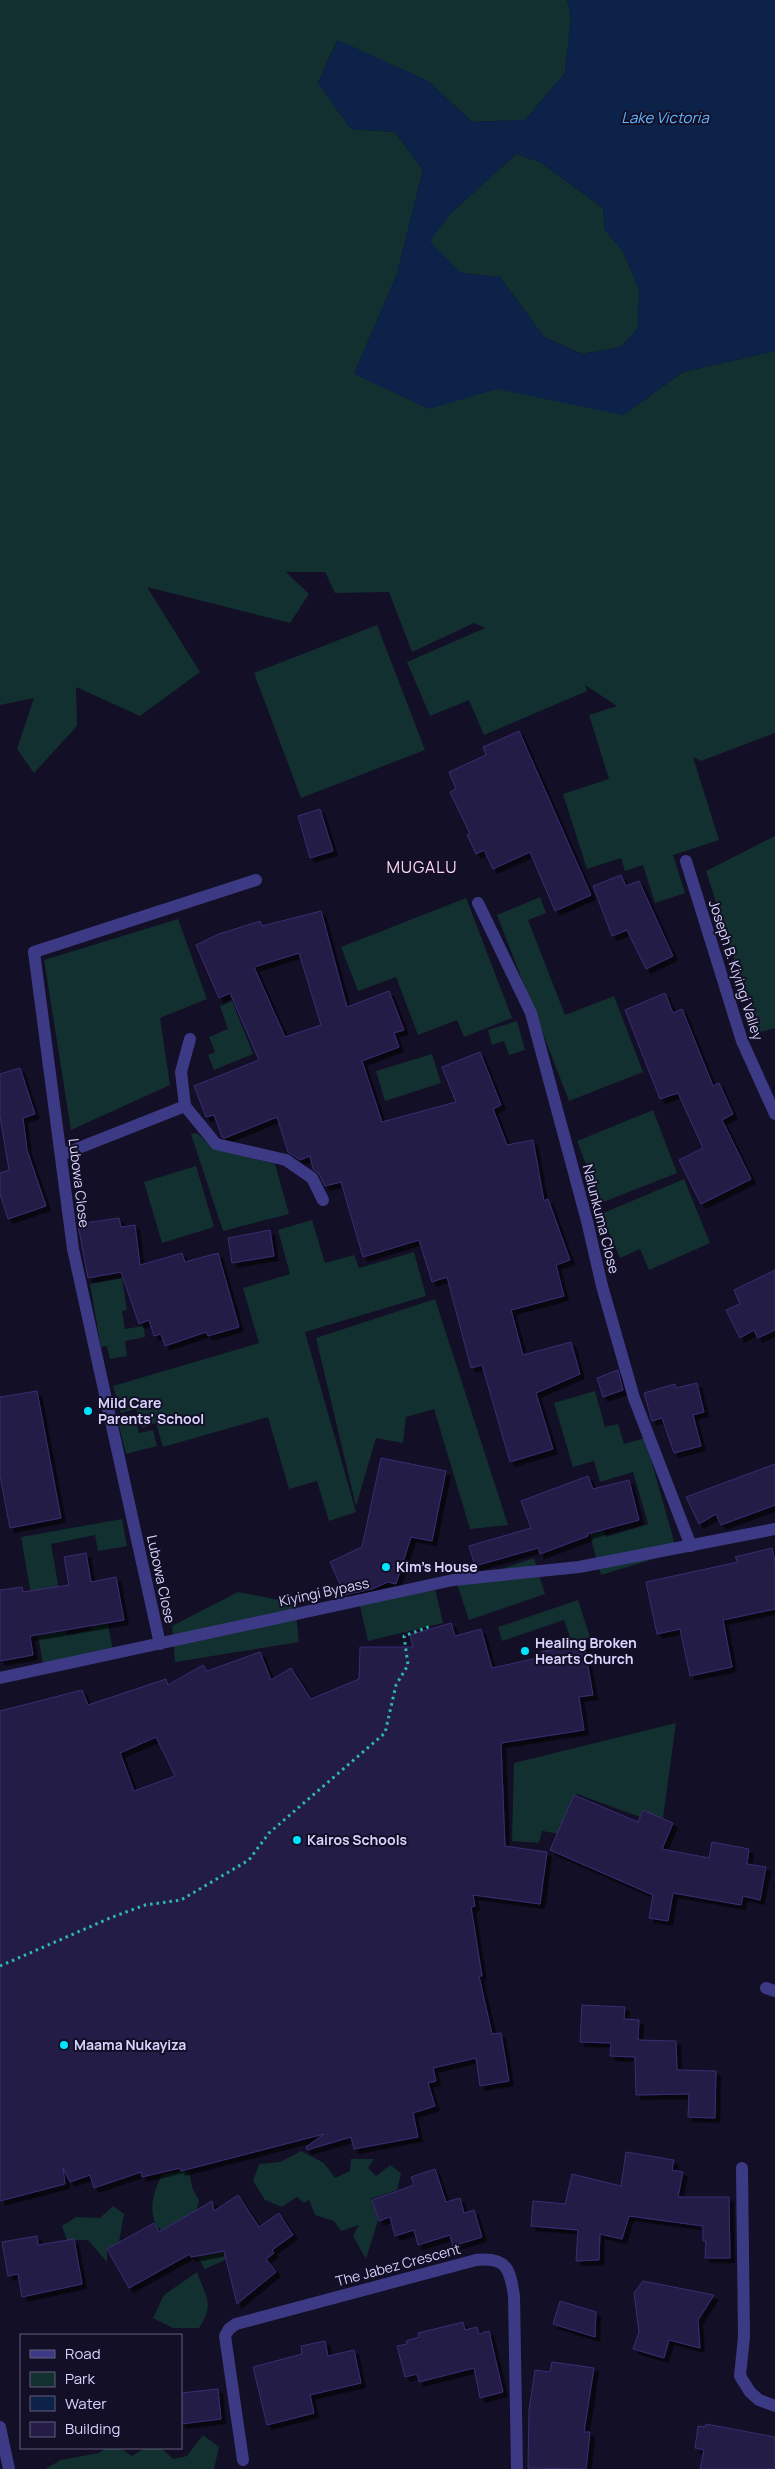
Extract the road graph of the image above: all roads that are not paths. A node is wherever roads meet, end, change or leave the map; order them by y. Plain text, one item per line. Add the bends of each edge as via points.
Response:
1 (686, 861) dead end
2 (256, 880) dead end
3 (478, 903) dead end
4 (190, 1039) dead end
5 (185, 1106) junction
6 (775, 1114) edge
7 (60, 1155) junction
8 (323, 1200) dead end
9 (775, 1530) edge
10 (691, 1546) junction
11 (160, 1644) junction
12 (0, 1678) edge
13 (742, 2168) dead end
14 (775, 2406) edge
15 (0, 2427) edge
16 (243, 2460) dead end
17 (8, 2469) edge
18 (517, 2469) edge

1 - 6 street, Joseph B. Kiyingi Valley via 742,1041
2 - 7 street, Lubowa Close via 34,952
3 - 10 street, Nalunkuma Close via 531,1013 634,1398
4 - 5 street via 181,1072
5 - 7 street
5 - 8 street via 216,1144 286,1160 312,1178
7 - 11 street, Lubowa Close via 73,1249
9 - 10 street, Kiyingi Bypass
10 - 11 street, Kiyingi Bypass via 579,1567 453,1580
11 - 12 street, Kiyingi Bypass
13 - 14 street via 744,2337 740,2376 750,2392
15 - 17 street
16 - 18 street, The Jabez Crescent via 225,2336 229,2329 236,2324 491,2258 503,2263 510,2273 514,2296

